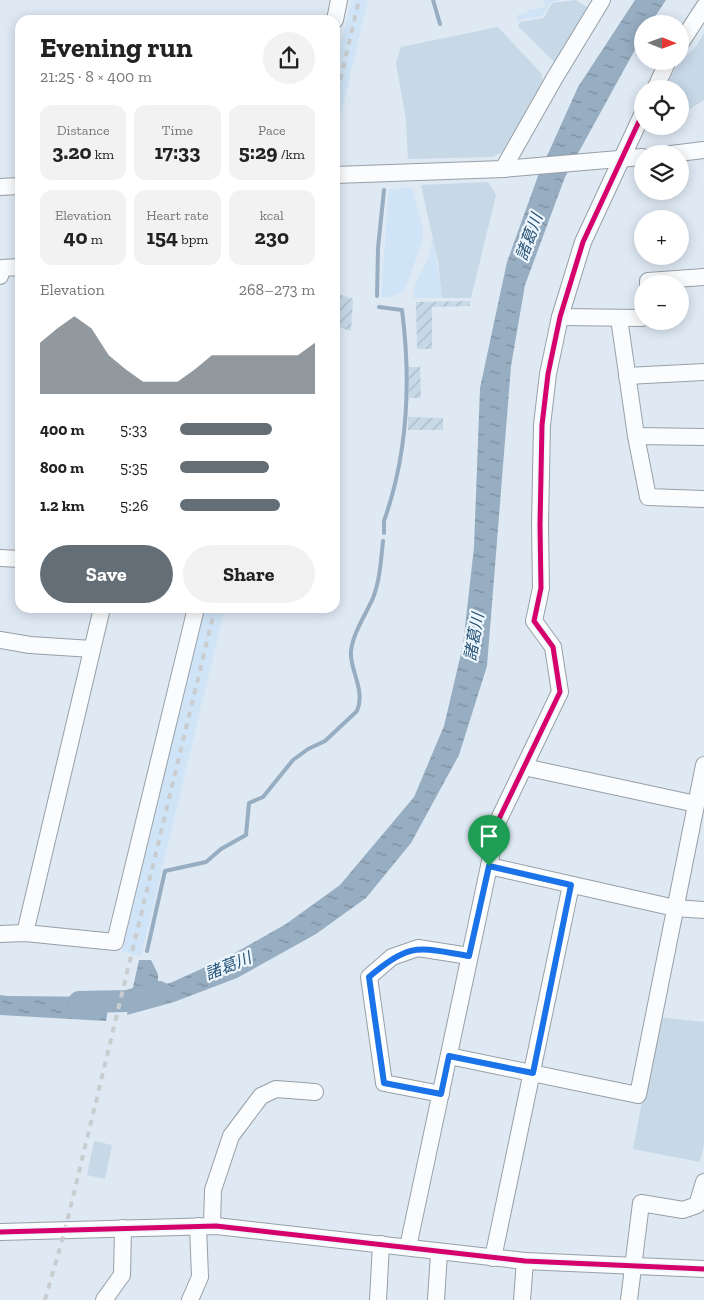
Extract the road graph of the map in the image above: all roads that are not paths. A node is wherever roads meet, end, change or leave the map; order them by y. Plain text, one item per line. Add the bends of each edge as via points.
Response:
1 (339, 0) edge
2 (602, 0) edge
3 (704, 7) edge
4 (335, 15) edge
5 (689, 30) edge
6 (634, 128) edge
7 (704, 150) edge
8 (689, 152) edge
9 (634, 158) edge
10 (615, 160) junction
11 (503, 169) junction
12 (340, 175) edge
13 (15, 186) edge
14 (0, 187) edge
15 (15, 268) edge
16 (1, 270) edge
17 (704, 277) edge
18 (689, 278) edge
19 (560, 317) junction
20 (619, 318) junction
21 (634, 318) edge
22 (704, 372) edge
23 (627, 376) junction
24 (636, 436) junction
25 (704, 436) edge
26 (704, 499) edge
27 (0, 558) edge
28 (15, 559) edge
29 (101, 613) edge
30 (195, 613) edge
31 (0, 640) edge
32 (92, 649) junction
33 (704, 765) edge
34 (524, 767) junction
35 (696, 804) junction
36 (489, 866) junction
37 (571, 885) junction
38 (675, 908) junction
39 (704, 910) edge
40 (25, 933) junction
41 (0, 934) edge
42 (469, 956) junction
43 (449, 1056) junction
44 (533, 1073) junction
45 (315, 1092) dead end
46 (441, 1094) junction
47 (704, 1182) edge
48 (205, 1226) junction
49 (123, 1228) junction
50 (0, 1232) edge
51 (381, 1244) junction
52 (408, 1247) junction
53 (439, 1253) junction
54 (493, 1258) junction
55 (524, 1261) junction
56 (632, 1267) junction
57 (704, 1269) edge
58 (104, 1300) edge
59 (190, 1300) edge
60 (378, 1300) edge
61 (436, 1300) edge
62 (522, 1300) edge
63 (629, 1300) edge

1 - 4 street
2 - 11 street
3 - 5 street
6 - 10 street
7 - 8 street
9 - 10 street
10 - 11 street
10 - 19 street via 582,242
11 - 12 street
13 - 14 street
15 - 16 street
17 - 18 street
19 - 20 street
19 - 34 street via 542,425 541,588 534,621 553,647 560,692
20 - 21 street
20 - 23 street
22 - 23 street
23 - 24 street
24 - 25 street
24 - 26 street via 648,497
27 - 28 street
29 - 32 street
30 - 40 street via 115,942
31 - 32 street
32 - 40 street
33 - 35 street
34 - 35 street
34 - 36 street via 498,821
35 - 38 street
36 - 37 street
36 - 42 street
37 - 38 street
37 - 44 street
38 - 39 street
38 - 44 street via 638,1095
40 - 41 street
42 - 43 street
42 - 46 street via 418,948 392,957 369,977 384,1083
43 - 44 street
43 - 46 street
44 - 54 street
45 - 48 street via 276,1089 261,1096 231,1136
46 - 52 street
47 - 56 street via 696,1204 682,1210 640,1203
48 - 49 street
48 - 51 street
48 - 59 street via 200,1277
49 - 50 street
49 - 58 street via 122,1275
51 - 52 street
51 - 60 street
52 - 53 street
53 - 54 street
53 - 61 street
54 - 55 street
55 - 56 street
55 - 62 street
56 - 57 street
56 - 63 street

